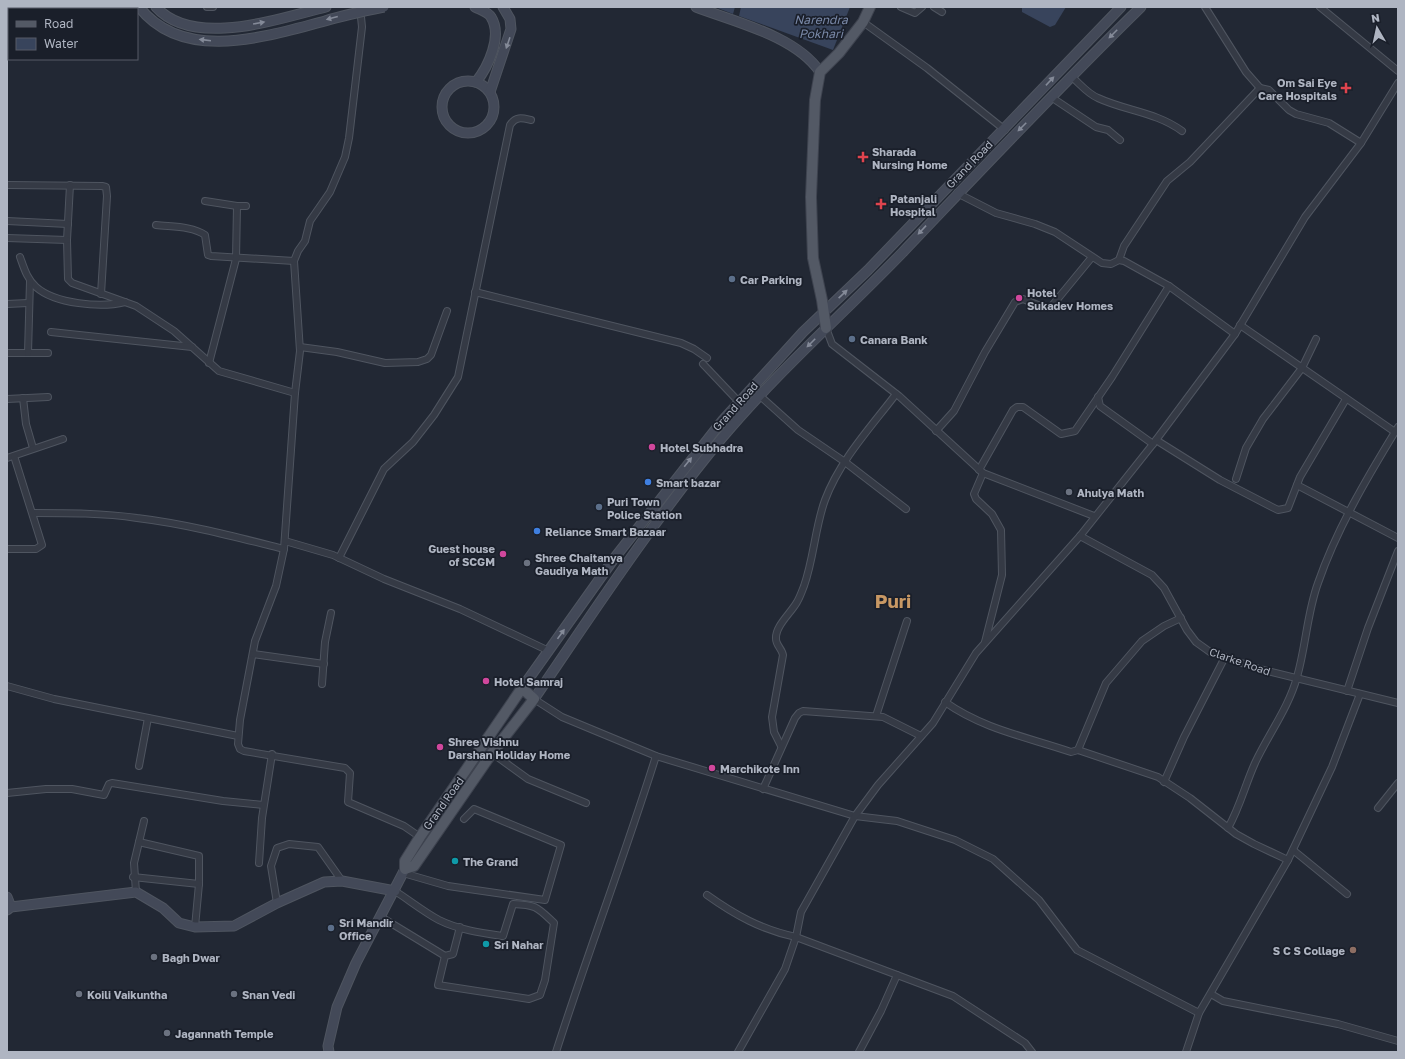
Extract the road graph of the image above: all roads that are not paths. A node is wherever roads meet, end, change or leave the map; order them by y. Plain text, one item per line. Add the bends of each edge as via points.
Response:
1 (139, 7) edge
2 (156, 7) edge
3 (213, 7) edge
4 (326, 7) edge
5 (360, 7) edge
6 (384, 7) edge
7 (475, 7) edge
8 (503, 7) edge
9 (696, 7) edge
10 (870, 7) edge
11 (901, 7) edge
12 (922, 7) edge
13 (934, 7) edge
14 (1121, 7) edge
15 (1141, 7) edge
16 (1205, 7) edge
17 (1320, 7) edge
18 (207, 8) edge
19 (942, 12) dead end
20 (863, 22) junction
21 (1398, 71) edge
22 (820, 72) junction
23 (1072, 77) junction
24 (476, 82) junction
25 (1398, 83) edge
26 (1260, 88) junction
27 (490, 92) junction
28 (1051, 97) junction
29 (531, 120) dead end
30 (1005, 130) junction
31 (1182, 131) dead end
32 (1120, 140) dead end
33 (1361, 143) junction
34 (7, 185) edge
35 (70, 185) junction
36 (957, 193) junction
37 (205, 201) dead end
38 (237, 206) junction
39 (246, 206) dead end
40 (7, 221) edge
41 (68, 224) junction
42 (156, 225) dead end
43 (7, 238) edge
44 (67, 240) junction
45 (20, 257) dead end
46 (1092, 257) junction
47 (236, 259) junction
48 (1119, 260) junction
49 (294, 261) junction
50 (30, 281) junction
51 (1168, 286) junction
52 (475, 292) junction
53 (102, 294) junction
54 (125, 302) junction
55 (28, 303) junction
56 (7, 304) edge
57 (447, 311) dead end
58 (824, 312) junction
59 (1240, 325) junction
60 (826, 328) junction
61 (51, 332) dead end
62 (1235, 334) junction
63 (1316, 339) dead end
64 (192, 347) junction
65 (300, 347) junction
66 (7, 353) edge
67 (28, 353) junction
68 (48, 353) dead end
69 (209, 363) junction
70 (1302, 368) junction
71 (295, 393) junction
72 (896, 394) junction
73 (759, 396) junction
74 (48, 397) dead end
75 (1098, 397) junction
76 (23, 398) junction
77 (7, 399) edge
78 (1346, 399) junction
79 (739, 402) junction
80 (1396, 430) edge
81 (936, 431) junction
82 (63, 439) dead end
83 (1155, 442) junction
84 (33, 448) junction
85 (14, 456) junction
86 (7, 458) edge
87 (845, 462) junction
88 (981, 472) junction
89 (1236, 479) dead end
90 (1297, 485) junction
91 (906, 509) dead end
92 (33, 513) junction
93 (1349, 513) junction
94 (1094, 516) junction
95 (1080, 536) junction
96 (1398, 538) edge
97 (285, 541) junction
98 (7, 549) edge
99 (284, 549) junction
100 (1398, 551) edge
101 (339, 558) junction
102 (331, 613) dead end
103 (1181, 618) junction
104 (907, 621) dead end
105 (985, 643) junction
106 (549, 651) junction
107 (253, 654) junction
108 (1225, 657) junction
109 (324, 664) junction
110 (1297, 678) junction
111 (322, 684) dead end
112 (7, 686) edge
113 (522, 688) junction
114 (1347, 691) junction
115 (1360, 694) junction
116 (534, 699) junction
117 (945, 702) junction
118 (1398, 703) edge
119 (876, 716) junction
120 (148, 718) junction
121 (238, 736) junction
122 (921, 736) junction
123 (781, 746) junction
124 (1078, 750) junction
125 (492, 753) junction
126 (272, 754) junction
127 (656, 756) junction
128 (139, 766) dead end
129 (1164, 782) junction
130 (1398, 783) edge
131 (764, 789) junction
132 (7, 793) edge
133 (586, 803) dead end
134 (263, 805) junction
135 (1378, 808) dead end
136 (855, 816) junction
137 (464, 819) dead end
138 (144, 821) dead end
139 (1228, 828) junction
140 (420, 837) junction
141 (139, 842) junction
142 (1293, 850) junction
143 (1288, 860) junction
144 (259, 863) dead end
145 (404, 871) junction
146 (133, 877) junction
147 (342, 881) junction
148 (200, 884) junction
149 (395, 891) junction
150 (136, 892) junction
151 (1347, 894) dead end
152 (707, 895) dead end
153 (7, 897) edge
154 (277, 903) junction
155 (9, 908) edge
156 (381, 917) junction
157 (195, 927) junction
158 (460, 927) junction
159 (796, 937) junction
160 (445, 956) junction
161 (897, 975) junction
162 (1210, 994) junction
163 (1199, 1013) junction
164 (1398, 1041) edge
165 (329, 1052) edge
166 (556, 1052) edge
167 (738, 1052) edge
168 (859, 1052) edge
169 (1032, 1052) edge
170 (1186, 1052) edge

6 -> 1 main road, bridge via 242,41 217,41 170,32 163,29
2 -> 4 main road via 172,20 211,28 273,21
3 - 18 street
5 - 49 street via 362,27 345,157 330,192 310,221
7 - 24 main road via 491,17 496,39 491,56
8 -> 27 main road via 510,19 511,29
9 - 22 main road via 755,28 802,52
10 - 20 main road
11 - 12 street via 915,13
13 - 19 street
30 -> 14 main road, Grand Road
15 -> 23 main road, Grand Road
16 - 26 street via 1246,72
17 - 21 street
20 - 22 main road via 839,53
20 - 30 street via 927,68
22 - 58 main road via 812,139 811,197 813,258
23 - 28 main road, Grand Road
23 - 31 street via 1097,98 1161,118
24 - 27 main road
24 - 27 main road via 463,82 452,88 442,99 444,120 454,130 473,132 487,124 492,118 495,106
25 - 33 street
26 - 33 street via 1268,90 1296,114 1329,123
26 - 48 street via 1190,162 1167,181 1124,246
28 - 32 street via 1096,127 1108,130
28 -> 36 main road, Grand Road
29 - 52 street via 518,118 510,125
58 -> 30 main road, Grand Road
33 - 59 street via 1306,217
34 - 35 street
35 - 41 street
35 - 53 street via 102,186 107,191
36 - 46 street via 996,213 1055,232
36 -> 60 main road, Grand Road
37 - 38 street
38 - 39 street
38 - 47 street
40 - 41 street
41 - 44 street
42 - 47 street via 201,232 205,236 208,255
43 - 44 street
44 - 53 street via 68,279 72,283
45 - 50 street
46 - 48 street via 1107,264
46 - 81 street via 1050,307 1043,307 1023,298 1015,302 954,411
47 - 49 street
47 - 69 street
48 - 51 street
49 - 65 street
50 - 54 street via 55,299 106,305
50 - 55 street
51 - 62 street
51 - 75 street
52 - 79 street via 681,342 694,349
52 - 101 street via 458,377 434,416 413,442 384,469
53 - 54 street
54 - 64 street via 136,306 174,331
55 - 56 street
55 - 67 street
57 - 65 street via 431,355 418,362 385,363
58 - 60 main road
58 - 79 main road, Grand Road
59 - 62 street
59 - 70 street
60 - 72 street via 832,344
60 -> 73 main road, Grand Road
61 - 64 street
62 - 83 street
63 - 70 street
64 - 69 street
65 - 71 street
66 - 67 street
67 - 68 street
69 - 71 street via 229,375
70 - 78 street
70 - 89 street via 1263,419 1246,448
71 - 97 street
72 - 81 street
72 - 87 street
73 - 87 street via 798,430
73 - 116 main road, Grand Road via 673,499 617,576
74 - 76 street
75 - 83 street via 1100,406
75 - 88 street via 1075,431 1067,434 1061,434 1023,407 1013,410
76 - 77 street
76 - 84 street via 26,424
78 - 80 street
78 - 90 street
106 -> 79 main road, Grand Road via 686,464
80 - 93 street
81 - 88 street
82 - 84 street
83 - 90 street via 1278,510 1288,508
83 - 94 street
84 - 85 street
85 - 86 street
85 - 92 street
87 - 91 street
87 - 123 street via 824,502 815,548 801,595 777,632 776,642 783,655 772,725
88 - 94 street
88 - 105 street via 974,494 998,521 1002,557 1002,575 986,630
90 - 93 street
92 - 98 street via 42,545 36,549
92 - 99 street via 137,518
93 - 96 street
93 - 110 street via 1318,583
94 - 95 street
95 - 103 street, Clarke Road via 1152,575 1164,588
95 - 105 street
97 - 99 street
97 - 101 street via 318,549
99 - 107 street via 276,586
100 - 114 street
101 - 106 street via 460,609
102 - 109 street via 325,642
103 - 108 street, Clarke Road via 1196,642 1210,652
103 - 124 street via 1142,641 1106,683
104 - 119 street
105 - 117 street
106 - 113 main road, Grand Road
107 - 109 street
107 - 121 street
108 - 110 street, Clarke Road
108 - 129 street
109 - 111 street
110 - 114 street, Clarke Road
110 - 139 street via 1290,698 1254,765 1238,811
112 - 120 street via 54,699
113 - 116 main road
113 - 140 main road, Grand Road
114 - 115 street, Clarke Road
115 - 118 street, Clarke Road
115 - 142 street via 1332,767
116 - 125 main road, Grand Road
116 - 127 street via 562,717
117 - 122 street via 933,723
117 - 124 street via 977,721 1004,731 1071,752
119 - 122 street via 890,718
119 - 123 street via 804,711 795,718
120 - 121 street
120 - 128 street
121 - 126 street via 238,744 244,751
122 - 136 street
123 - 131 street
124 - 129 street via 1158,777
125 - 133 street via 528,779
125 - 145 main road, Grand Road via 414,866
126 - 134 street
126 - 140 street via 346,768 350,773 348,802 404,826
127 - 131 street
127 - 166 street
129 - 139 street
130 - 135 street
131 - 136 street
132 - 134 street via 72,789 104,795 112,783
134 - 144 street
136 - 159 street via 800,912
136 - 163 street via 897,821 925,829 955,840 993,859 1039,900 1077,950
137 - 145 street via 474,809 561,845 545,900 448,886
138 - 141 street
139 - 143 street
140 - 145 main road, Grand Road via 405,861
141 - 146 street
141 - 148 street via 200,856
142 - 143 street
142 - 151 street
143 - 162 street
145 - 149 main road, Grand Road
146 - 148 street
146 - 150 street
147 - 149 main road
147 - 154 main road via 324,882
147 - 154 street via 318,847 289,844 277,848 271,866
148 - 157 street
149 - 156 main road, Grand Road
149 - 158 street via 440,920
150 - 155 main road
150 - 157 main road via 163,908 179,923
152 - 159 street via 752,923 772,932
153 - 155 main road
154 - 157 main road via 234,926
156 - 160 street
156 - 165 main road, Grand Road via 336,1007
158 - 160 street via 453,954
158 - 160 street via 474,932 503,936 513,904 533,905 542,912 554,923 545,980 540,995 529,999 438,985
159 - 161 street
159 - 167 street via 785,968
161 - 168 street
161 - 169 street via 953,996
162 - 163 street
162 - 164 street via 1223,1000 1338,1024
163 - 170 street

